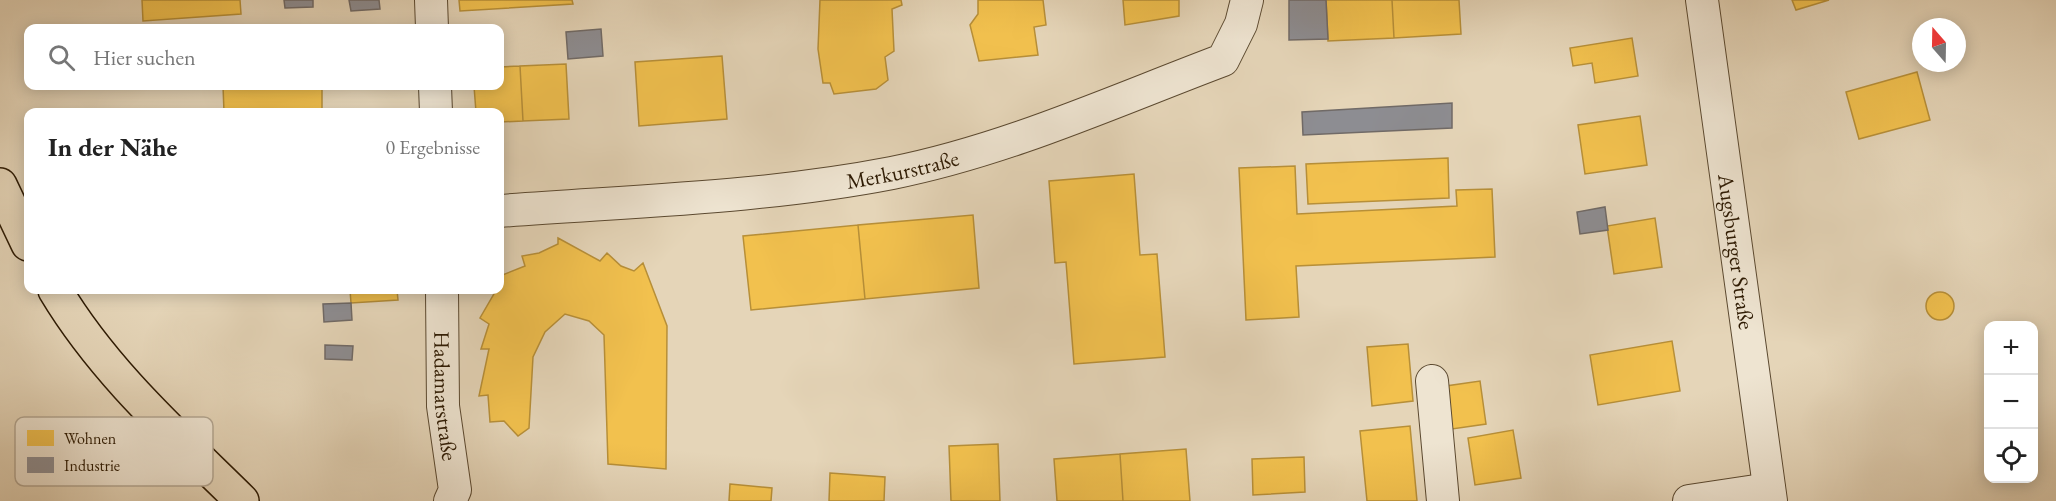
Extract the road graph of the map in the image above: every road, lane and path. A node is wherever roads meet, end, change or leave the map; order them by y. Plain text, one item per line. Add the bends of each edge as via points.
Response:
1 (431, 0) edge
2 (1247, 0) edge
3 (1702, 0) edge
4 (432, 24) edge
5 (435, 90) edge
6 (436, 108) edge
7 (0, 185) edge
8 (504, 211) edge
9 (24, 236) edge
10 (57, 294) edge
11 (442, 294) edge
12 (1432, 381) dead end
13 (157, 417) edge
14 (213, 472) edge
15 (1770, 495) edge
16 (459, 497) edge
17 (242, 501) edge
18 (1443, 501) edge
19 (1689, 501) edge

1 - 4 street
2 - 8 street, Merkurstraße via 1241,24 1223,60 1030,135 959,157 892,173 806,186
3 - 15 street, Augsburger Straße
5 - 6 street
7 - 9 highway
10 - 13 highway via 128,388
11 - 16 street, Hadamarstraße via 443,406
12 - 18 street
14 - 17 highway
15 - 19 street

